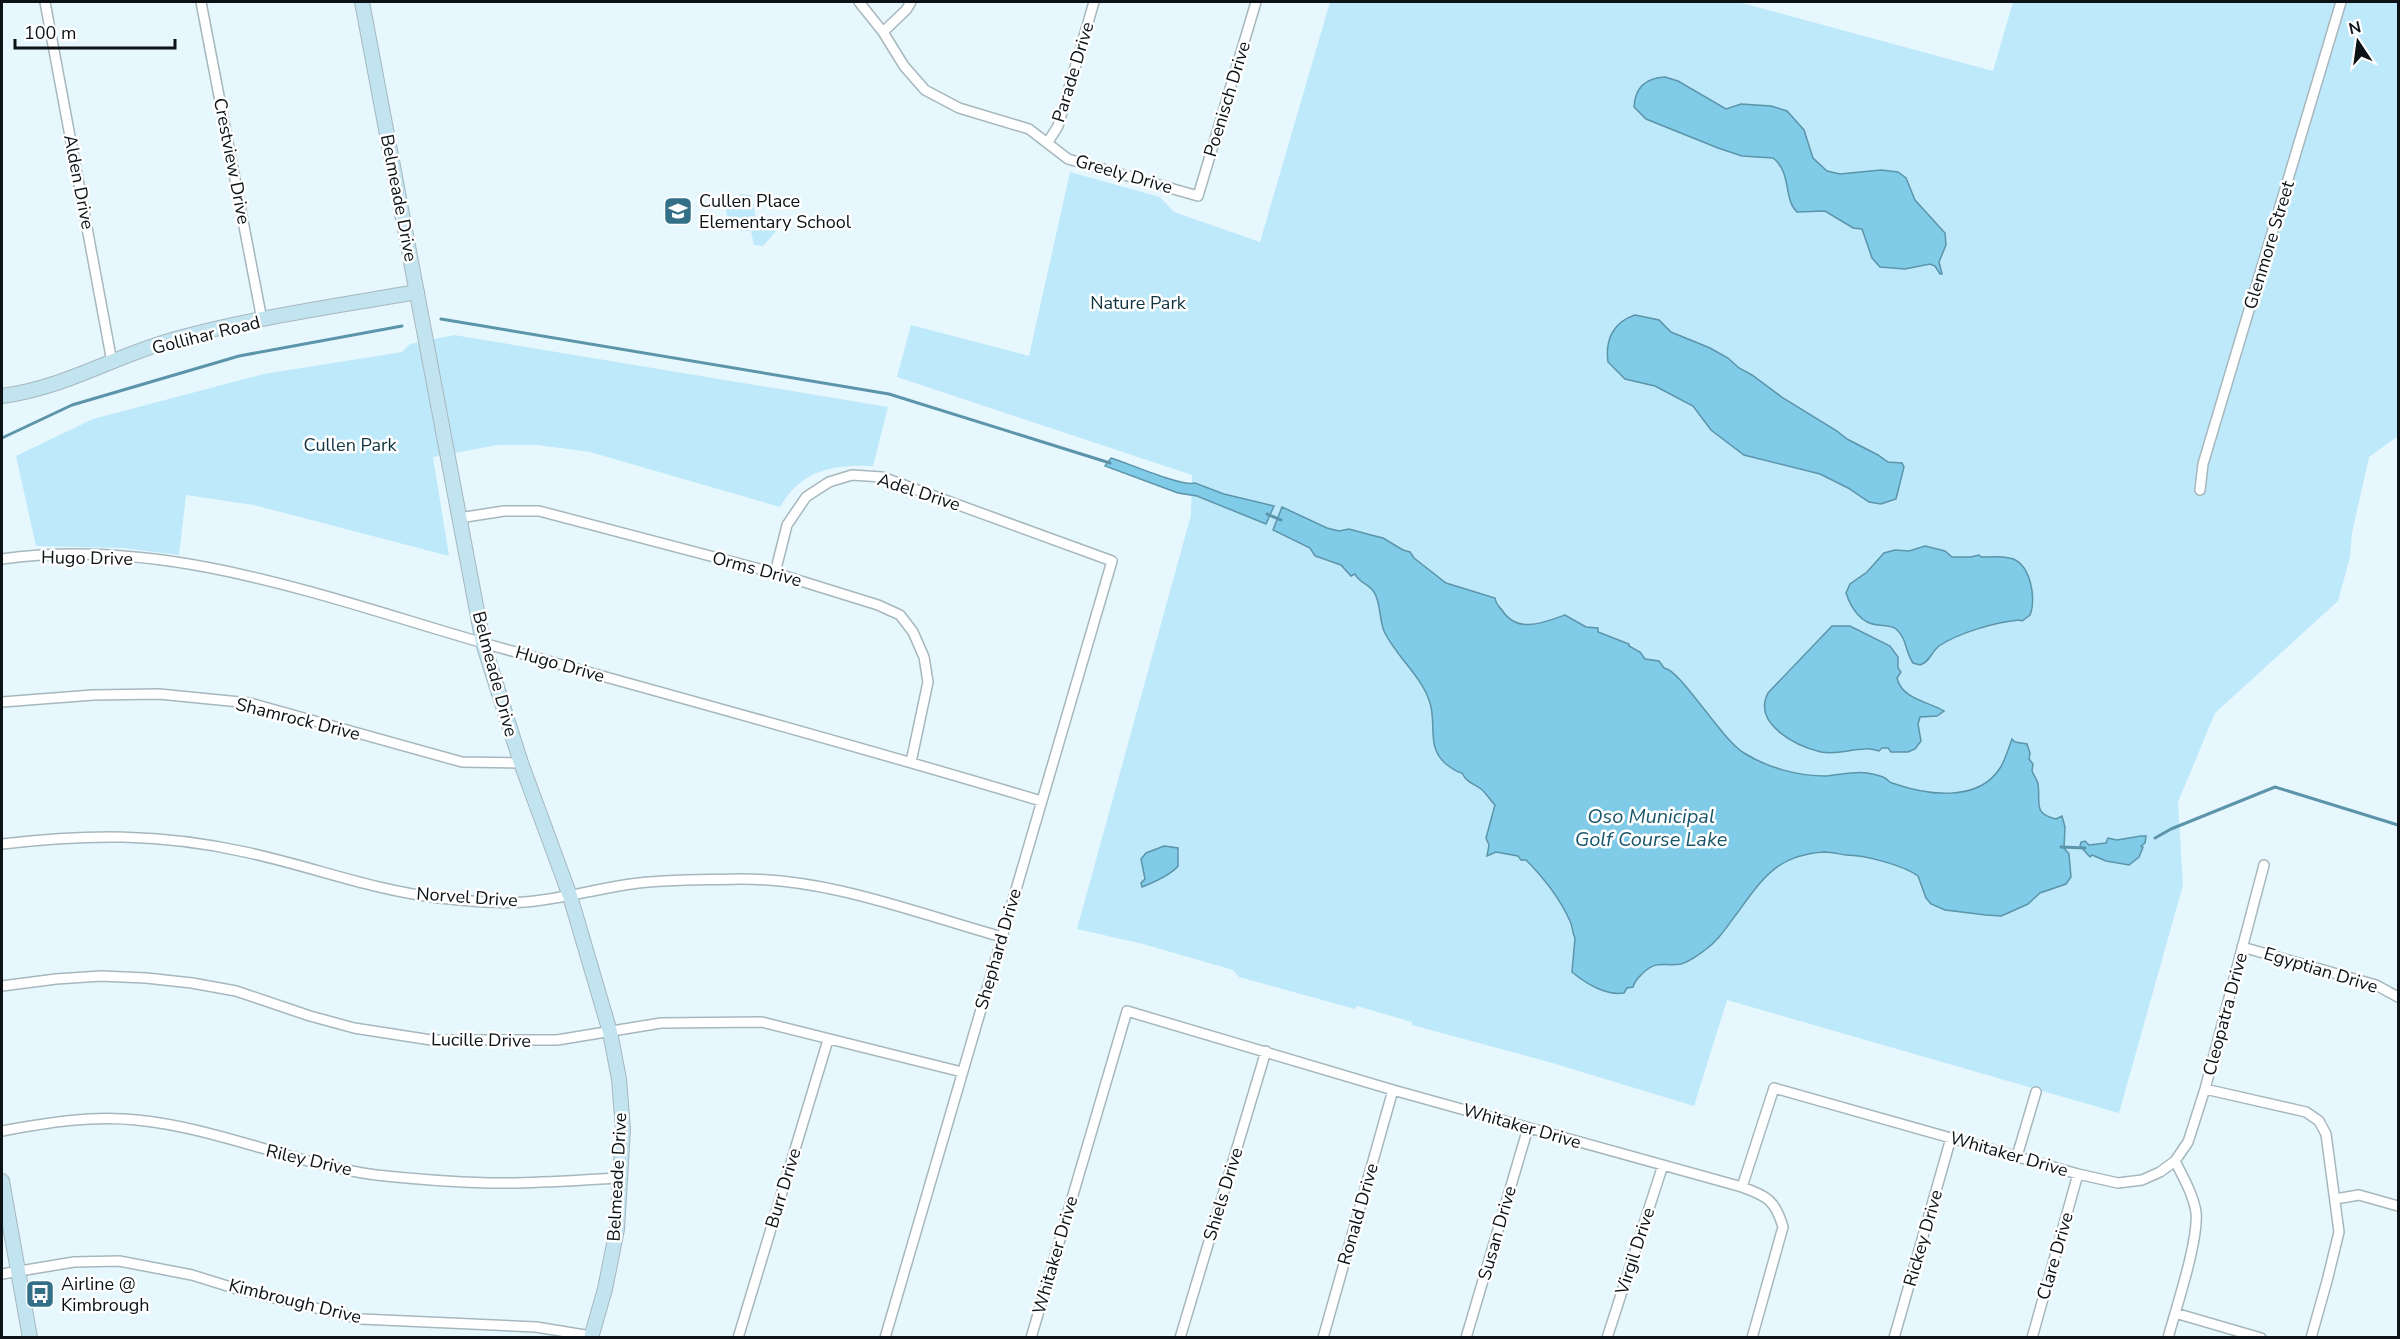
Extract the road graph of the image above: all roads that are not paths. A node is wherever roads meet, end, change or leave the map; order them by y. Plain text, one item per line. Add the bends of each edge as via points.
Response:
1 (45, 2) edge
2 (201, 2) edge
3 (362, 2) edge
4 (859, 2) edge
5 (911, 2) edge
6 (1094, 2) edge
7 (1256, 2) edge
8 (2341, 2) edge
9 (883, 32) junction
10 (1048, 142) junction
11 (1198, 196) joint
12 (417, 292) junction
13 (262, 320) junction
14 (112, 362) junction
15 (2, 396) edge
16 (2200, 489) dead end
17 (459, 518) junction
18 (2, 559) edge
19 (1112, 561) joint
20 (775, 573) junction
21 (483, 643) junction
22 (2, 702) edge
23 (911, 762) junction
24 (520, 764) junction
25 (1041, 801) junction
26 (2, 844) edge
27 (2264, 865) dead end
28 (570, 896) junction
29 (1002, 937) junction
30 (2242, 947) junction
31 (2, 986) edge
32 (2398, 997) edge
33 (610, 1032) junction
34 (828, 1040) junction
35 (1266, 1051) junction
36 (962, 1072) junction
37 (2205, 1089) junction
38 (1393, 1090) junction
39 (2036, 1092) dead end
40 (1528, 1128) junction
41 (2, 1131) edge
42 (1951, 1138) junction
43 (2017, 1156) junction
44 (2175, 1161) junction
45 (1663, 1165) junction
46 (2078, 1174) junction
47 (621, 1178) junction
48 (2, 1181) edge
49 (1742, 1187) junction
50 (2335, 1199) junction
51 (2398, 1206) edge
52 (18, 1271) junction
53 (2, 1274) edge
54 (2175, 1313) junction
55 (591, 1337) edge
56 (30, 1338) edge
57 (738, 1338) edge
58 (885, 1338) edge
59 (1031, 1338) edge
60 (1180, 1338) edge
61 (1323, 1338) edge
62 (1466, 1338) edge
63 (1607, 1338) edge
64 (1752, 1338) edge
65 (1894, 1338) edge
66 (2032, 1338) edge
67 (2168, 1338) edge
68 (2261, 1338) edge
69 (2311, 1338) edge

1 - 14 street, Alden Drive
2 - 13 street, Crestview Drive
3 - 12 street, Belmeade Drive
4 - 9 street, Greely Drive
5 - 9 street
6 - 10 street, Parade Drive via 1058,126
7 - 11 street, Poenisch Drive
8 - 16 street, Glenmore Street via 2203,464
9 - 10 street, Greely Drive via 925,90 958,108 1029,129
10 - 11 street, Greely Drive via 1068,159
12 - 13 street, Gollihar Road
12 - 17 street, Belmeade Drive
13 - 14 street, Gollihar Road via 177,338
14 - 15 street, Gollihar Road via 70,380
17 - 20 street, Orms Drive via 504,511 539,511
17 - 21 street, Belmeade Drive
18 - 21 street, Hugo Drive via 106,555 207,567 293,585
19 - 20 street, Adel Drive via 882,477 852,476 829,482 806,497 787,525
19 - 25 street, Shephard Drive
20 - 23 street, Orms Drive via 878,605 900,615 913,632 924,657 928,682
21 - 23 street, Hugo Drive
21 - 24 street, Belmeade Drive
22 - 24 street, Shamrock Drive via 159,694 250,703 462,762
23 - 25 street, Hugo Drive
24 - 28 street, Belmeade Drive
25 - 29 street, Shephard Drive
26 - 28 street, Norvel Drive via 105,835 152,837 244,851 343,880 438,898 525,902
27 - 30 street, Cleopatra Drive
28 - 29 street, Norvel Drive via 633,884 741,879 795,882 843,891
28 - 33 street, Belmeade Drive
29 - 36 street, Shephard Drive
30 - 32 street, Egyptian Drive via 2376,985
30 - 37 street, Cleopatra Drive
31 - 33 street, Lucille Drive via 101,976 192,983 236,991 354,1028 431,1040 556,1040
33 - 34 street, Lucille Drive via 661,1023 762,1022
33 - 47 street, Belmeade Drive via 623,1129
34 - 36 street, Lucille Drive
34 - 57 street, Burr Drive
35 - 38 street, Whitaker Drive
35 - 59 street, Whitaker Drive via 1127,1011
35 - 60 street, Shiels Drive
36 - 58 street, Shephard Drive
37 - 44 street, Cleopatra Drive via 2188,1142
37 - 50 street via 2306,1112 2319,1121 2326,1134
38 - 40 street, Whitaker Drive
38 - 61 street, Ronald Drive
39 - 43 street
40 - 45 street, Whitaker Drive
40 - 62 street, Susan Drive
41 - 47 street, Riley Drive via 73,1121 135,1119 172,1125 301,1160 376,1174 489,1183
42 - 43 street, Whitaker Drive
42 - 49 street, Whitaker Drive via 1774,1088
42 - 65 street, Rickey Drive
43 - 46 street, Whitaker Drive
44 - 46 street, Whitaker Drive via 2142,1180 2118,1183
44 - 54 street via 2188,1186 2196,1230
45 - 49 street, Whitaker Drive
45 - 63 street, Virgil Drive
46 - 66 street, Clare Drive
47 - 55 street, Belmeade Drive via 607,1279
48 - 52 street
49 - 64 street via 1767,1196 1783,1227
50 - 51 street via 2359,1195
50 - 69 street via 2339,1232
52 - 53 street, Kimbrough Drive
52 - 55 street, Kimbrough Drive via 74,1262 118,1261 192,1275 361,1319 536,1327
52 - 56 street
54 - 67 street
54 - 68 street

